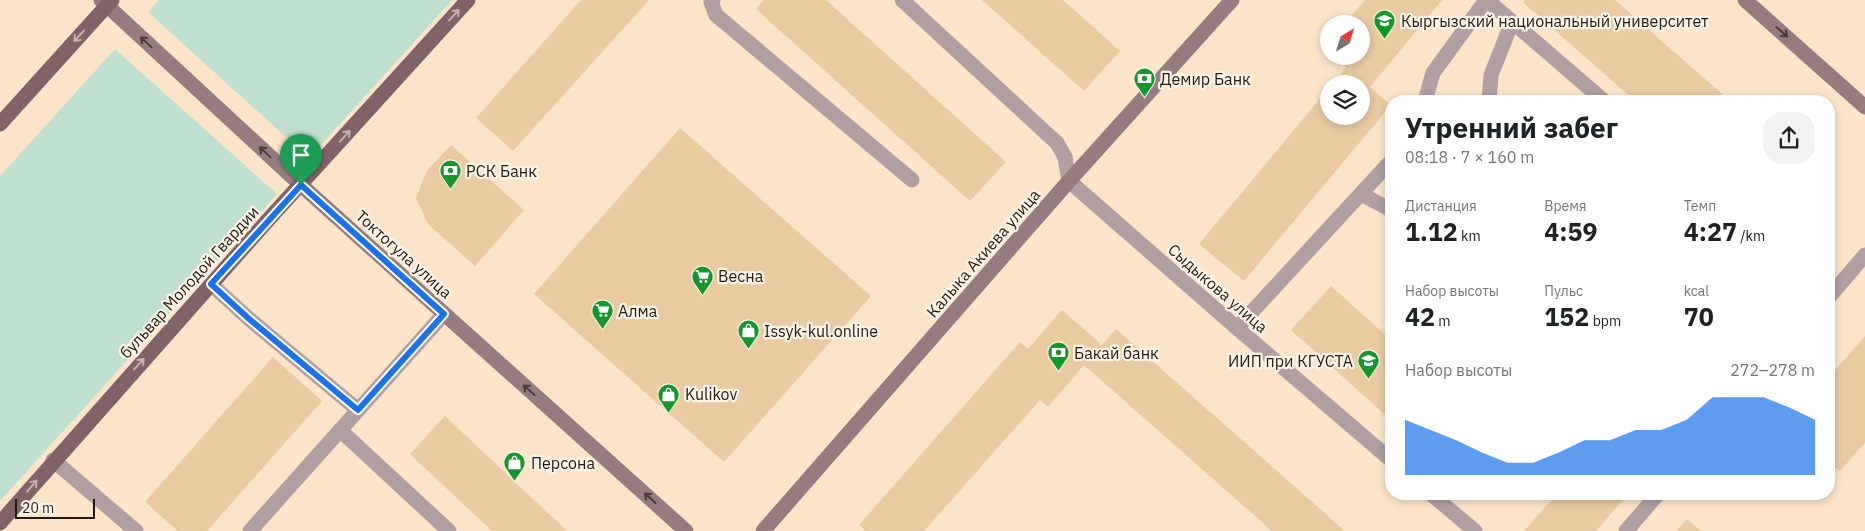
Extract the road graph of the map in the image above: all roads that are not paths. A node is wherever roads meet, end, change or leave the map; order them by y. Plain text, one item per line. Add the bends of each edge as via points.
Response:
1 (468, 0) edge
2 (713, 0) edge
3 (902, 0) edge
4 (1232, 0) edge
5 (1487, 0) edge
6 (1745, 0) edge
7 (106, 2) edge
8 (1512, 22) junction
9 (1427, 95) edge
10 (1489, 95) edge
11 (1597, 95) edge
12 (1865, 107) edge
13 (0, 124) edge
14 (1385, 168) edge
15 (912, 180) dead end
16 (1069, 181) junction
17 (301, 185) junction
18 (1361, 194) junction
19 (1385, 207) edge
20 (1865, 255) edge
21 (211, 284) junction
22 (1835, 290) edge
23 (444, 314) junction
24 (1236, 328) junction
25 (358, 410) junction
26 (340, 430) junction
27 (1385, 455) edge
28 (53, 460) junction
29 (1438, 500) edge
30 (1653, 500) edge
31 (0, 523) edge
32 (136, 531) edge
33 (250, 531) edge
34 (449, 531) edge
35 (686, 531) edge
36 (763, 531) edge
37 (1475, 531) edge
38 (1626, 531) edge

17 -> 1 main road, бульвар Молодой Гвардии
2 - 15 street via 716,15
3 - 16 street via 1057,143 1065,157
4 - 16 main road, Калыка Акиева улица
5 - 8 street
5 - 9 street via 1433,73
6 -> 12 main road
7 -> 13 main road
17 -> 7 main road, Токтогула улица
8 - 10 street via 1492,75
8 - 11 street
14 - 18 street
16 - 24 street, Сыдыкова улица
16 - 36 main road, Калыка Акиева улица
17 - 21 main road, бульвар Молодой Гвардии
17 - 23 main road, Токтогула улица
18 - 19 street
18 - 24 street
20 - 22 street
21 - 25 street
28 -> 21 main road, бульвар Молодой Гвардии
23 - 25 street
35 -> 23 main road, Токтогула улица
24 - 27 street, Сыдыкова улица
25 - 26 street
26 - 33 street
26 - 34 street
31 -> 28 main road, бульвар Молодой Гвардии
28 - 32 street
29 - 37 street
30 - 38 street

